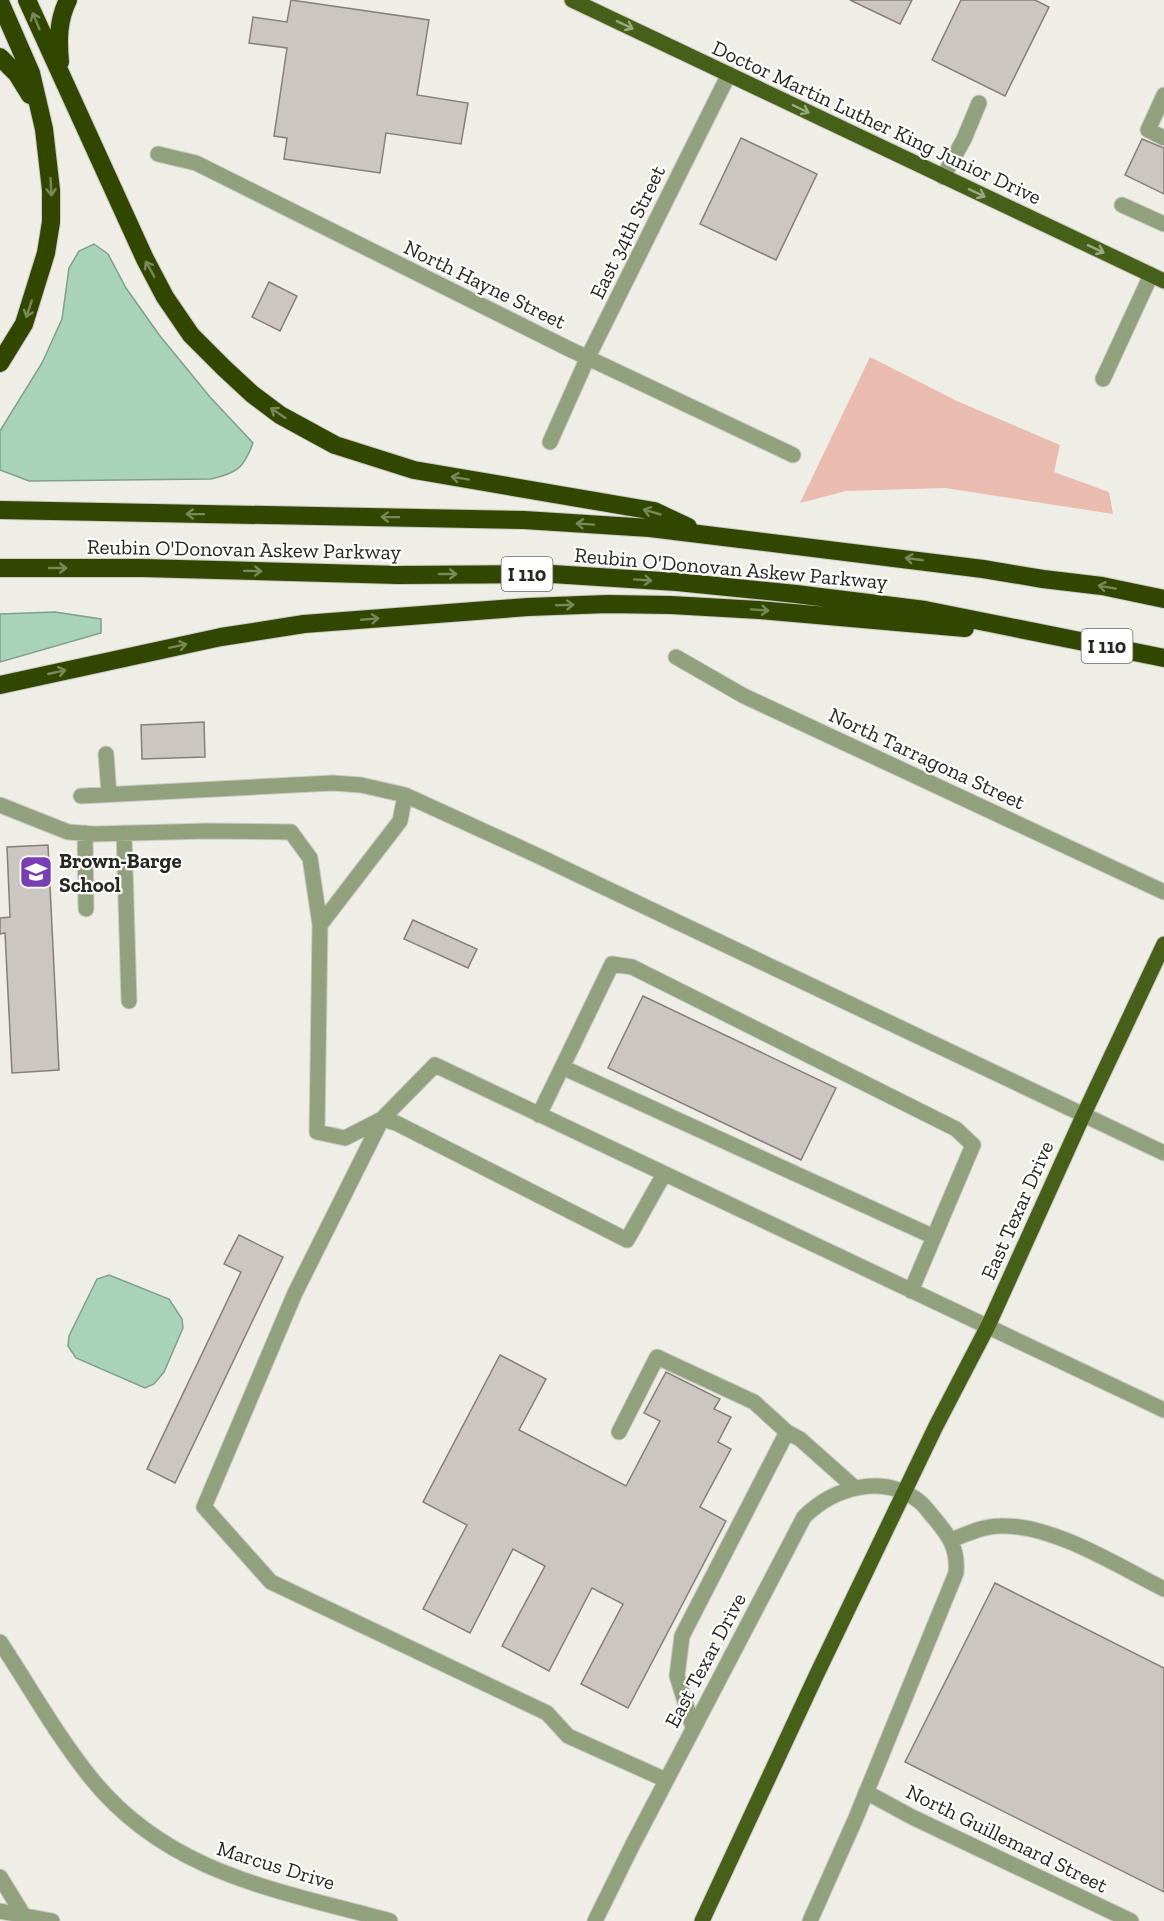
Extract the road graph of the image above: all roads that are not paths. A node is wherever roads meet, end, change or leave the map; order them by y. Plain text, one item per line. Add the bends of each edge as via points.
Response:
1 (27, 0) edge
2 (68, 0) edge
3 (572, 0) edge
4 (0, 2) edge
5 (0, 57) edge
6 (729, 74) junction
7 (62, 79) junction
8 (1164, 95) edge
9 (979, 103) dead end
10 (44, 129) junction
11 (1164, 138) edge
12 (158, 154) dead end
13 (943, 177) junction
14 (1122, 205) dead end
15 (1164, 224) edge
16 (1158, 278) edge
17 (588, 357) junction
18 (0, 363) edge
19 (1103, 379) dead end
20 (550, 442) dead end
21 (793, 455) dead end
22 (0, 510) edge
23 (706, 535) junction
24 (0, 568) edge
25 (1164, 599) edge
26 (1050, 635) junction
27 (676, 657) dead end
28 (1164, 658) edge
29 (0, 685) edge
30 (106, 754) dead end
31 (109, 794) junction
32 (405, 795) junction
33 (81, 796) dead end
34 (0, 805) edge
35 (85, 833) junction
36 (124, 833) junction
37 (1164, 892) edge
38 (86, 909) dead end
39 (320, 925) junction
40 (1164, 944) edge
41 (129, 1001) dead end
42 (562, 1067) junction
43 (539, 1115) junction
44 (1083, 1116) junction
45 (382, 1119) junction
46 (1164, 1153) edge
47 (664, 1174) junction
48 (934, 1237) junction
49 (911, 1291) junction
50 (988, 1326) junction
51 (1164, 1410) edge
52 (619, 1432) dead end
53 (787, 1432) junction
54 (854, 1487) junction
55 (905, 1492) junction
56 (951, 1540) junction
57 (1164, 1589) edge
58 (0, 1642) edge
59 (693, 1728) junction
60 (666, 1780) junction
61 (866, 1792) junction
62 (0, 1877) edge
63 (0, 1911) edge
64 (24, 1916) junction
65 (52, 1921) edge
66 (390, 1921) edge
67 (595, 1921) edge
68 (702, 1921) edge
69 (810, 1921) edge
70 (1131, 1921) edge

7 -> 1 highway
2 - 7 highway via 58,41
3 -> 6 main road, Doctor Martin Luther King Junior Drive
4 - 10 highway via 31,73
5 - 10 highway via 25,85
6 -> 13 main road, Doctor Martin Luther King Junior Drive
6 - 17 street, East 34th Street
23 -> 7 highway via 654,511 414,470 334,444 280,415 252,394 191,335 165,297
8 - 11 street via 1148,130
9 - 13 street
10 -> 18 highway via 51,190 46,253 24,324
12 - 17 street, North Hayne Street via 196,163
13 -> 16 main road, Doctor Martin Luther King Junior Drive
14 - 15 street
16 - 19 street
17 - 20 street, East 34th Street
17 - 21 street, North Hayne Street
23 -> 22 highway, Reubin O'Donovan Askew Parkway via 524,519
25 -> 23 highway, Reubin O'Donovan Askew Parkway via 1102,586 869,553
24 -> 26 highway, Reubin O'Donovan Askew Parkway / I 110 via 552,574 666,581 925,610
26 - 28 highway, Reubin O'Donovan Askew Parkway / I 110
29 -> 26 highway via 221,637 304,624 528,607 607,604 737,608
27 - 37 street, North Tarragona Street via 744,696
30 - 31 street
31 - 32 street via 333,783
31 - 33 street
32 - 39 street via 400,821
32 - 44 street
34 - 35 street via 68,832
35 - 36 street
35 - 38 street
36 - 39 street via 291,832 310,858
36 - 41 street
39 - 45 street via 317,1132 345,1137
40 - 44 main road, East Texar Drive
42 - 43 street
42 - 48 street
42 - 48 street via 612,964 632,967 956,1129 974,1145
43 - 45 street via 435,1065
43 - 47 street
44 - 46 street
44 - 50 main road, East Texar Drive
45 - 47 street via 627,1240
45 - 60 street via 295,1293 204,1507 271,1582 547,1713 568,1736
47 - 49 street
48 - 49 street
49 - 50 street
50 - 51 street
50 - 55 main road, East Texar Drive
52 - 53 street via 657,1357 754,1402
53 - 54 street
53 - 59 street via 682,1636 677,1676
54 - 55 street, East Texar Drive via 881,1486
54 - 59 street, East Texar Drive via 825,1500 804,1517
55 - 56 street, East Texar Drive via 921,1503
55 - 68 main road, East Texar Drive
56 - 57 street via 987,1527 1022,1526 1066,1540
56 - 61 street, East Texar Drive via 955,1546 956,1573
58 - 66 street, Marcus Drive via 92,1779 149,1833 195,1862 238,1879
59 - 60 street, East Texar Drive
60 - 67 street, East Texar Drive
61 - 69 street, East Texar Drive
61 - 70 street, North Guillemard Street
62 - 64 street
63 - 64 street
64 - 65 street

